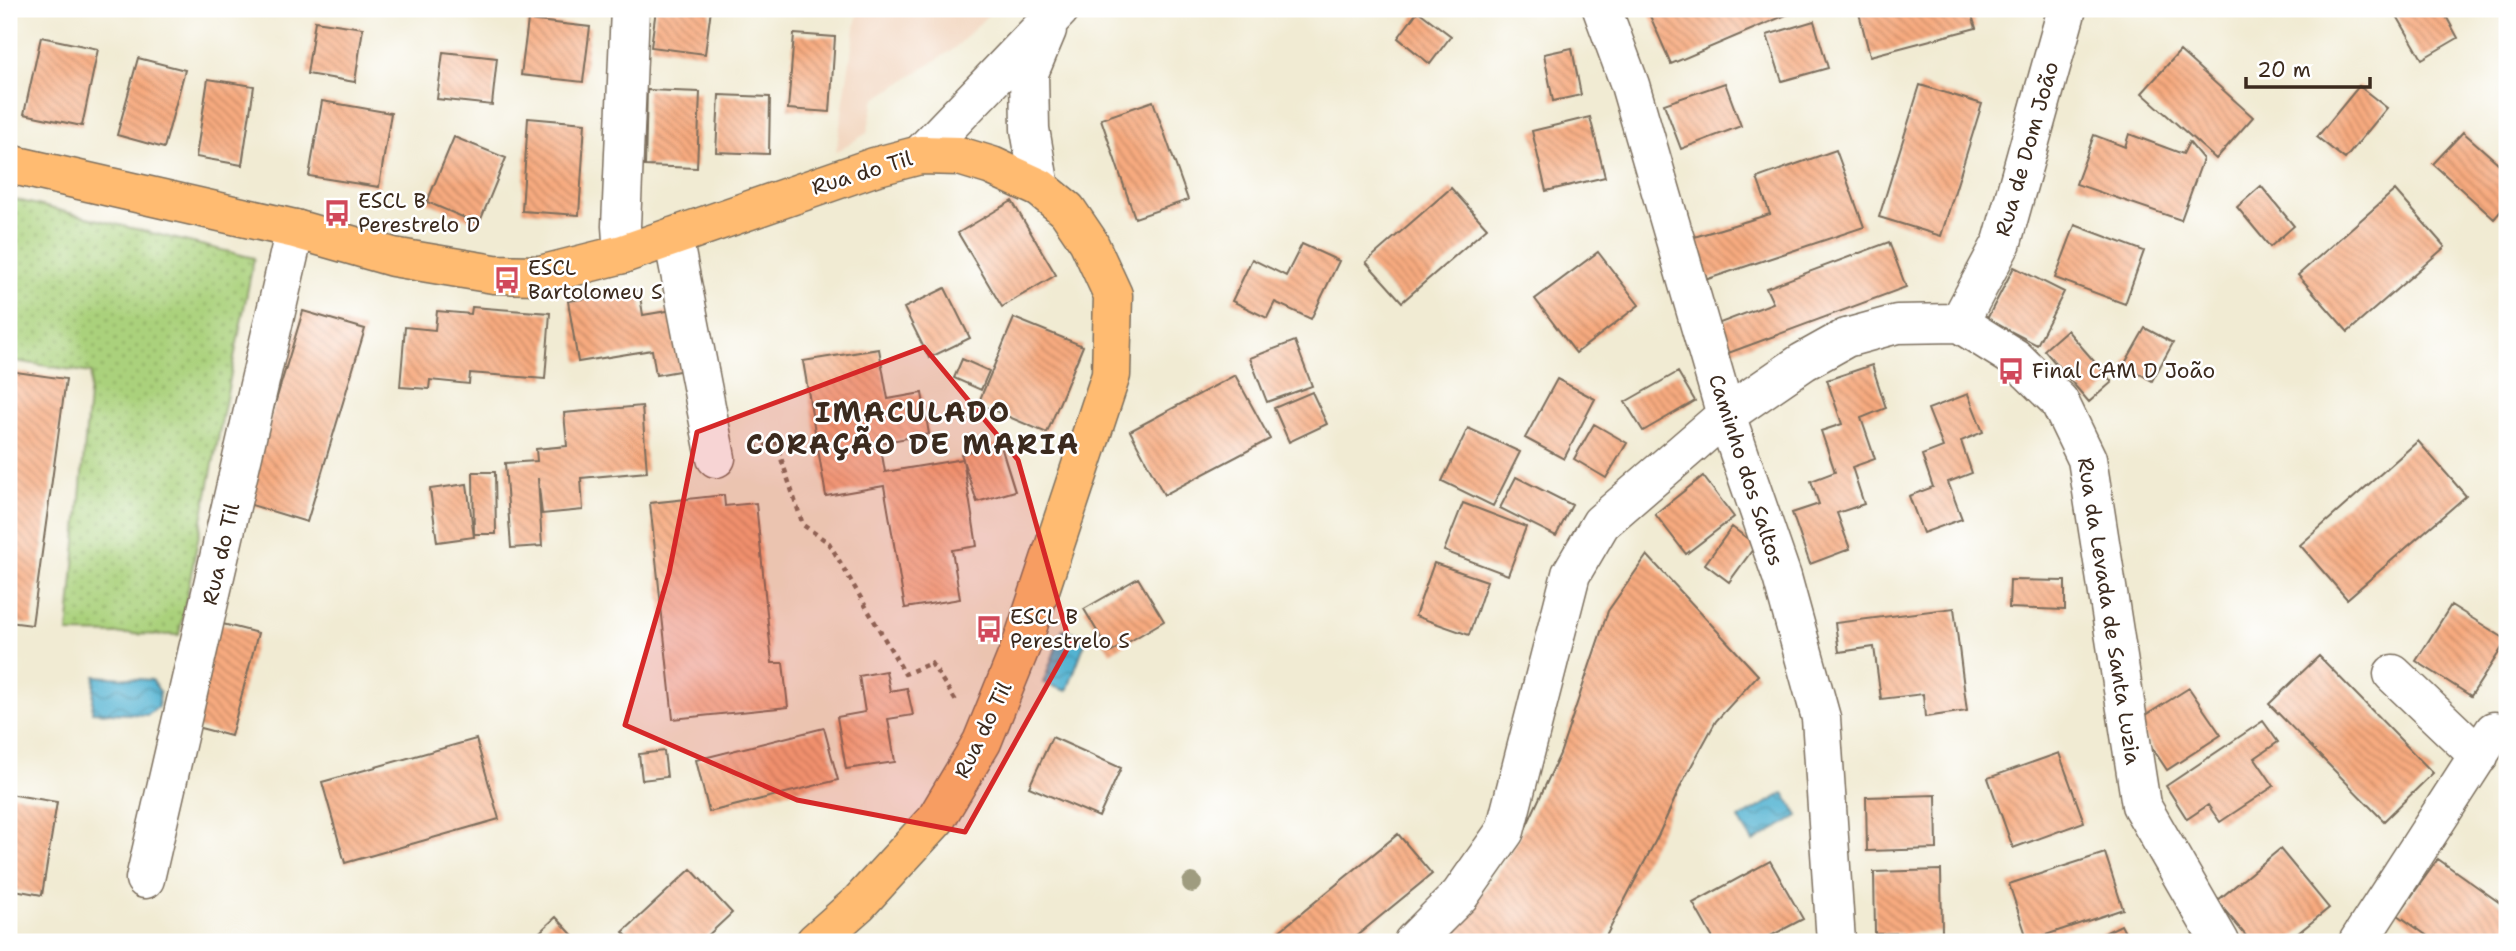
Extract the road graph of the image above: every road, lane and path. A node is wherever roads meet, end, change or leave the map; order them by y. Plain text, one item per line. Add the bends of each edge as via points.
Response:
1 (629, 9) edge
2 (1602, 9) edge
3 (2067, 9) edge
4 (1056, 14) edge
5 (920, 155) junction
6 (9, 164) edge
7 (1040, 188) junction
8 (295, 229) junction
9 (673, 237) junction
10 (623, 254) junction
11 (1958, 323) junction
12 (1726, 415) junction
13 (716, 458) joint
14 (2393, 674) dead end
15 (959, 707) dead end
16 (2493, 746) edge
17 (145, 878) dead end
18 (815, 942) edge
19 (1413, 942) edge
20 (1836, 942) edge
21 (2220, 942) edge
22 (2358, 942) edge

1 - 10 street
2 - 12 street, Caminho dos Saltos via 1630,85
3 - 11 street, Rua de Dom João via 2001,242
4 - 5 street
4 - 7 street via 1029,73 1030,130
5 - 7 main road, Rua do Til via 959,156
5 - 9 main road, Rua do Til
6 - 8 main road, Rua do Til
7 - 18 main road, Rua do Til via 1066,210 1088,241 1113,295 1111,375 1023,641 982,742 936,819 859,903
8 - 10 main road, Rua do Til via 393,257 494,274 540,275
8 - 17 street, Rua do Til
9 - 10 main road, Rua do Til
9 - 13 street
11 - 12 street via 1897,324 1846,338
11 - 21 street, Rua da Levada de Santa Luzia via 2015,358 2059,401 2087,459 2141,804
12 - 19 street via 1601,523 1571,574 1505,831 1460,895
12 - 20 street, Caminho dos Saltos via 1782,577 1821,718
13 - 15 path via 776,443 803,525 829,543 905,674 931,663
14 - 16 street
16 - 22 street

